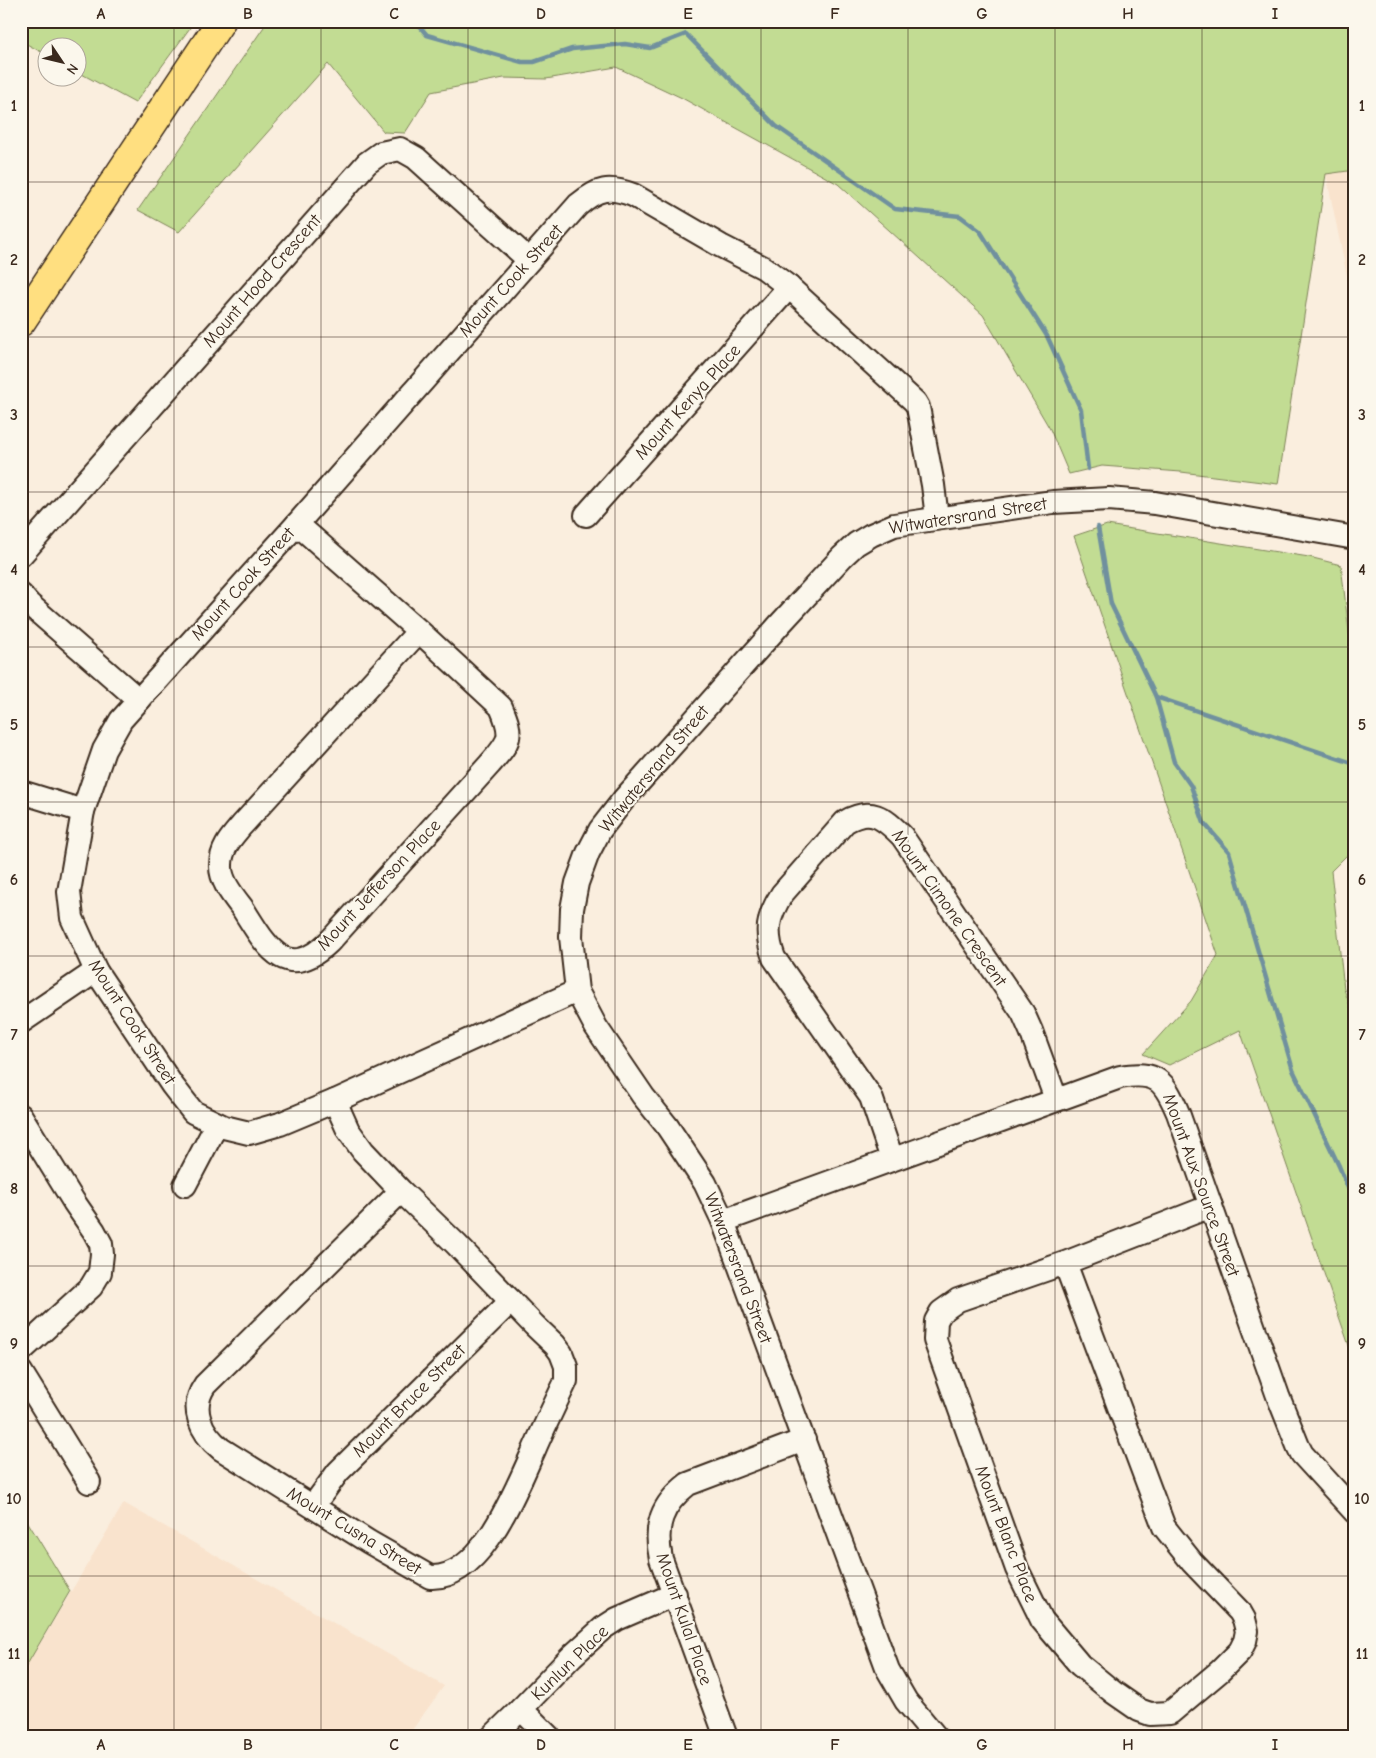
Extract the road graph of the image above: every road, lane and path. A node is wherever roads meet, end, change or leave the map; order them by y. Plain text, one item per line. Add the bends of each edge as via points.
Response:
1 (221, 21) edge
2 (102, 200) junction
3 (529, 260) junction
4 (789, 288) junction
5 (21, 298) edge
6 (21, 322) edge
7 (586, 515) dead end
8 (937, 518) junction
9 (297, 524) junction
10 (1355, 538) edge
11 (21, 555) edge
12 (21, 595) edge
13 (419, 631) junction
14 (139, 700) junction
15 (21, 792) edge
16 (83, 811) junction
17 (96, 971) junction
18 (577, 991) junction
19 (21, 1022) edge
20 (1056, 1100) junction
21 (335, 1101) junction
22 (21, 1116) edge
23 (217, 1124) junction
24 (892, 1159) junction
25 (185, 1185) dead end
26 (401, 1191) junction
27 (1211, 1206) junction
28 (723, 1221) junction
29 (1065, 1263) junction
30 (510, 1301) junction
31 (21, 1351) edge
32 (21, 1372) edge
33 (804, 1440) junction
34 (89, 1482) dead end
35 (313, 1506) junction
36 (1355, 1512) edge
37 (675, 1594) junction
38 (521, 1710) junction
39 (492, 1737) edge
40 (549, 1737) edge
41 (726, 1737) edge
42 (936, 1737) edge

1 - 2 main road
2 - 5 main road
2 - 6 main road
3 - 4 street, Mount Cook Street via 589,196 599,190 621,190 764,268
3 - 9 street, Mount Cook Street
3 - 11 street, Mount Hood Crescent via 416,158 400,149 381,153 367,163
4 - 7 street, Mount Kenya Place
4 - 8 street, Mount Cook Street via 915,402
8 - 10 street, Witwatersrand Street via 1053,502 1109,499 1155,502
8 - 18 street, Witwatersrand Street via 881,529 856,544 780,624 600,830 588,852 572,908 571,937
9 - 13 street, Mount Jefferson Place
9 - 14 street, Mount Cook Street
12 - 14 street
13 - 13 street, Mount Jefferson Place via 501,707 508,729 507,745 317,953 296,960 280,956 267,946 228,886 221,866 226,844
14 - 16 street, Mount Cook Street via 121,720 104,750
15 - 16 street
16 - 17 street, Mount Cook Street via 69,892 72,918
17 - 19 street
17 - 23 street, Mount Cook Street via 193,1112
18 - 21 street, Mount Cook Street
18 - 28 street, Witwatersrand Street via 596,1027 705,1183
20 - 24 street, Mount Aux Source Street
20 - 24 street, Mount Cimone Crescent via 1023,1013 902,836 876,816 855,816 845,822 782,894 773,907 768,930 774,958 871,1097
20 - 27 street, Mount Aux Source Street via 1120,1077 1142,1074 1161,1082 1178,1113
21 - 23 street, Mount Cook Street via 249,1133
21 - 26 street, Mount Cusna Street via 348,1130 363,1151
22 - 31 street via 94,1231 102,1254 100,1272 91,1287
23 - 25 street
24 - 28 street, Mount Aux Source Street
26 - 30 street, Mount Cusna Street
26 - 35 street, Mount Cusna Street via 200,1393 200,1421 211,1441
27 - 29 street, Mount Blanc Place
27 - 36 street, Mount Aux Source Street via 1298,1446
28 - 33 street, Witwatersrand Street
29 - 29 street, Mount Blanc Place via 958,1300 941,1312 936,1321 935,1340 1017,1569 1042,1620 1080,1665 1113,1692 1150,1714 1170,1713 1240,1651 1245,1641 1246,1626 1240,1612 1164,1527
30 - 35 street, Mount Bruce Street via 348,1461
30 - 35 street, Mount Cusna Street via 561,1353 566,1366 566,1381 494,1532 468,1562 453,1574 430,1577
32 - 34 street
33 - 37 street, Mount Kulal Place via 688,1484 674,1495 664,1510 657,1541
33 - 42 street, Witwatersrand Street via 888,1670 906,1701
37 - 38 street, Kunlun Place via 603,1628
37 - 41 street, Mount Kulal Place
38 - 39 street, Kunlun Place
38 - 40 street, Kunlun Place

